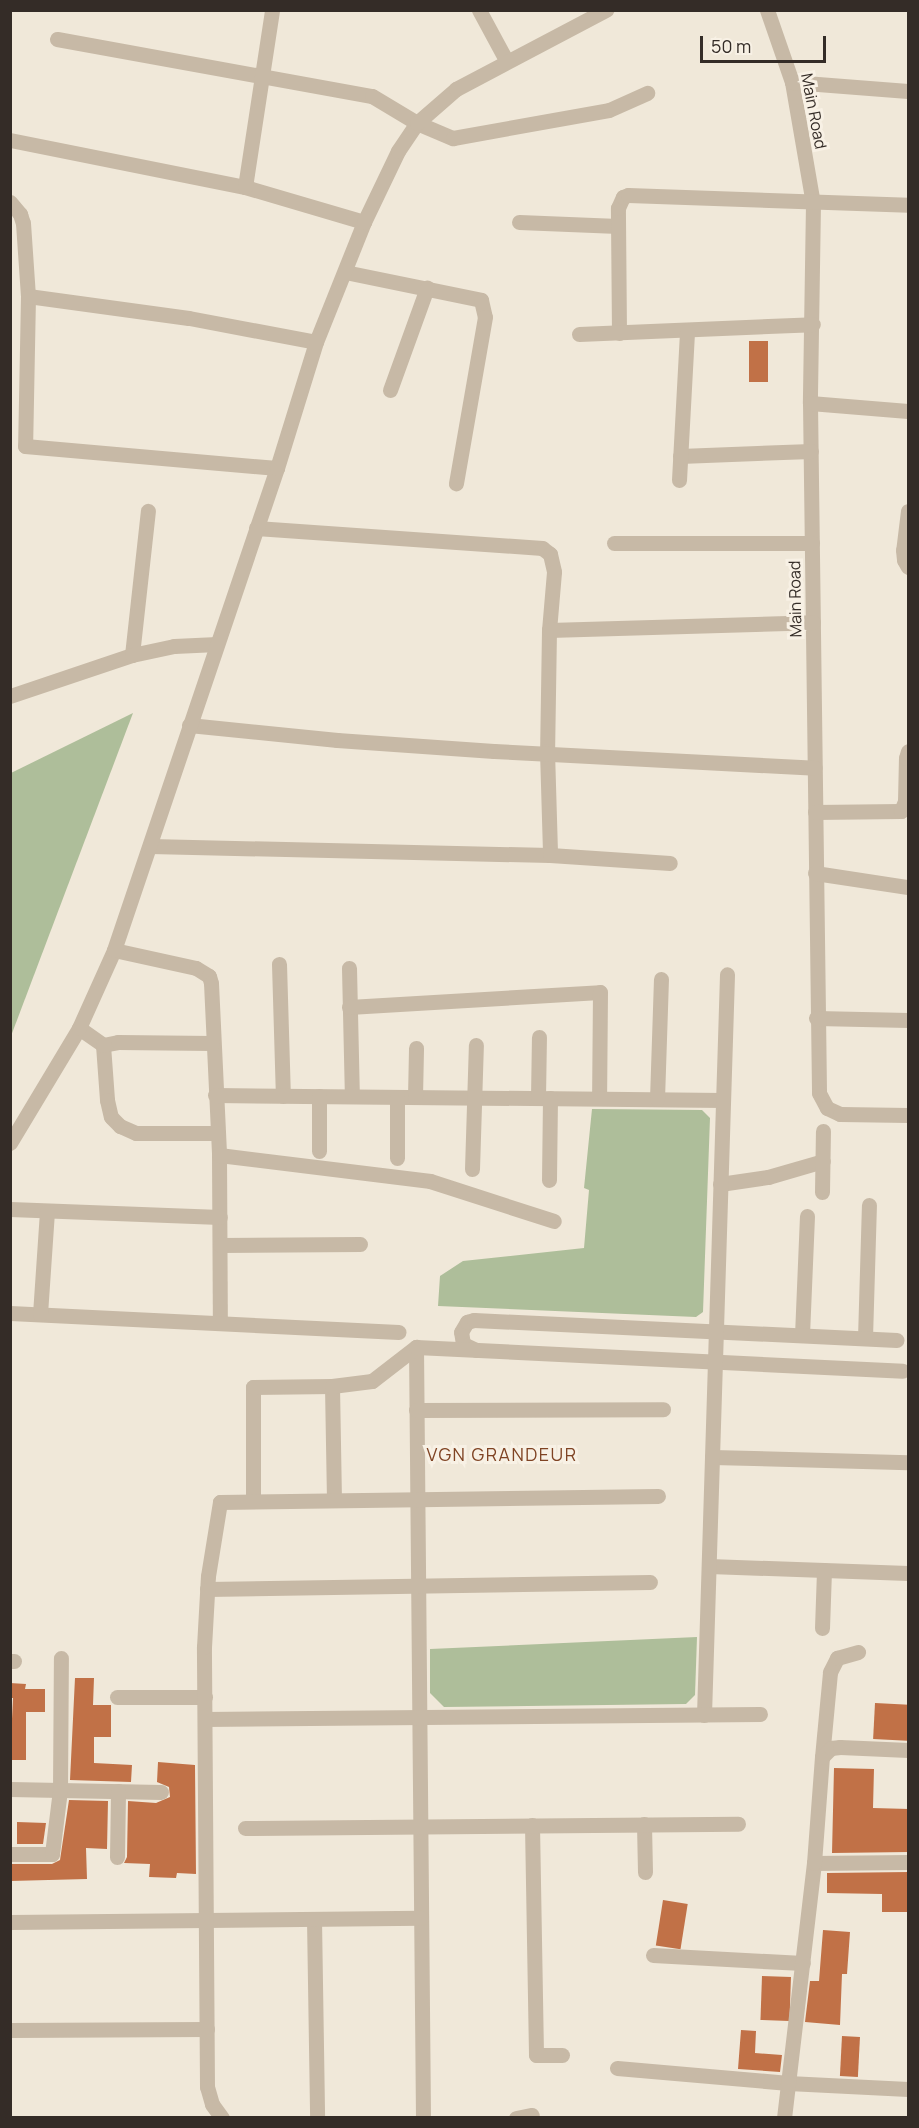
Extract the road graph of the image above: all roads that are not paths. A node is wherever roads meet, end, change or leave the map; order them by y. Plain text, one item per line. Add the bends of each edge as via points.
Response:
1 (272, 10) edge
2 (479, 10) edge
3 (606, 10) edge
4 (767, 10) edge
5 (57, 39) dead end
6 (506, 60) junction
7 (263, 76) junction
8 (792, 82) junction
9 (909, 91) edge
10 (647, 93) dead end
11 (417, 123) junction
12 (10, 140) edge
13 (245, 187) junction
14 (10, 202) edge
15 (813, 203) junction
16 (909, 205) edge
17 (364, 222) junction
18 (519, 222) dead end
19 (618, 226) junction
20 (345, 272) junction
21 (427, 288) junction
22 (28, 296) junction
23 (813, 324) junction
24 (687, 330) junction
25 (619, 333) junction
26 (579, 334) dead end
27 (316, 342) junction
28 (390, 390) dead end
29 (810, 403) junction
30 (909, 411) edge
31 (18, 446) edge
32 (811, 451) junction
33 (680, 456) junction
34 (277, 468) junction
35 (679, 480) dead end
36 (456, 483) dead end
37 (148, 511) dead end
38 (909, 511) edge
39 (255, 528) junction
40 (614, 543) dead end
41 (812, 543) junction
42 (909, 567) edge
43 (813, 622) junction
44 (549, 630) junction
45 (218, 644) junction
46 (132, 655) junction
47 (10, 696) edge
48 (189, 725) junction
49 (547, 751) junction
50 (909, 751) edge
51 (815, 768) junction
52 (815, 812) junction
53 (150, 846) junction
54 (550, 855) junction
55 (670, 863) dead end
56 (815, 873) junction
57 (909, 887) edge
58 (114, 950) junction
59 (279, 964) dead end
60 (349, 968) dead end
61 (727, 974) dead end
62 (661, 979) dead end
63 (349, 1007) junction
64 (816, 1018) junction
65 (909, 1020) edge
66 (79, 1028) junction
67 (539, 1037) dead end
68 (212, 1043) junction
69 (103, 1045) junction
70 (476, 1046) dead end
71 (416, 1048) dead end
72 (215, 1095) junction
73 (283, 1096) junction
74 (319, 1096) junction
75 (352, 1096) junction
76 (397, 1097) junction
77 (415, 1097) junction
78 (474, 1097) junction
79 (544, 1098) junction
80 (599, 1098) junction
81 (657, 1099) junction
82 (723, 1100) junction
83 (909, 1115) edge
84 (823, 1131) dead end
85 (217, 1133) junction
86 (10, 1143) edge
87 (319, 1151) dead end
88 (219, 1155) junction
89 (397, 1158) dead end
90 (823, 1161) junction
91 (472, 1169) dead end
92 (549, 1180) dead end
93 (720, 1184) junction
94 (822, 1192) dead end
95 (869, 1205) dead end
96 (10, 1209) edge
97 (47, 1212) junction
98 (220, 1216) junction
99 (807, 1216) dead end
100 (554, 1221) dead end
101 (360, 1244) dead end
102 (220, 1245) junction
103 (10, 1313) edge
104 (40, 1314) junction
105 (220, 1323) junction
106 (716, 1331) junction
107 (399, 1332) dead end
108 (802, 1335) junction
109 (865, 1338) junction
110 (897, 1340) dead end
111 (416, 1347) junction
112 (479, 1350) junction
113 (715, 1361) junction
114 (902, 1371) dead end
115 (332, 1386) junction
116 (663, 1409) dead end
117 (416, 1410) junction
118 (712, 1457) junction
119 (909, 1462) edge
120 (658, 1496) dead end
121 (417, 1497) junction
122 (334, 1499) junction
123 (253, 1501) junction
124 (709, 1566) junction
125 (824, 1570) junction
126 (909, 1572) edge
127 (650, 1582) dead end
128 (418, 1585) junction
129 (207, 1589) junction
130 (822, 1628) dead end
131 (858, 1652) dead end
132 (61, 1658) dead end
133 (117, 1697) dead end
134 (205, 1697) junction
135 (760, 1714) dead end
136 (704, 1715) junction
137 (419, 1717) junction
138 (205, 1719) junction
139 (909, 1750) edge
140 (822, 1757) junction
141 (10, 1789) edge
142 (60, 1790) junction
143 (118, 1791) junction
144 (161, 1792) dead end
145 (644, 1824) junction
146 (738, 1824) dead end
147 (532, 1825) junction
148 (420, 1826) junction
149 (245, 1828) dead end
150 (10, 1854) edge
151 (117, 1857) dead end
152 (909, 1862) edge
153 (814, 1863) junction
154 (645, 1872) dead end
155 (421, 1918) junction
156 (314, 1919) junction
157 (206, 1920) junction
158 (10, 1922) edge
159 (653, 1954) dead end
160 (803, 1964) junction
161 (207, 2028) junction
162 (10, 2030) edge
163 (562, 2055) dead end
164 (617, 2068) dead end
165 (788, 2083) junction
166 (909, 2089) edge
167 (532, 2115) dead end
168 (222, 2118) edge
169 (317, 2118) edge
170 (423, 2118) edge
171 (516, 2118) edge
172 (784, 2118) edge

1 - 7 street
2 - 6 street
3 - 6 street
4 - 8 street, Main Road
5 - 7 street
6 - 11 street via 456,89
7 - 11 street via 372,96
7 - 13 street
8 - 9 street
8 - 15 street, Main Road
10 - 11 street via 609,110 453,138
11 - 17 street via 398,151
12 - 13 street
13 - 17 street
14 - 22 street via 21,214 23,224
15 - 16 street
15 - 19 street via 628,195 619,202
15 - 23 street, Main Road
17 - 20 street
18 - 19 street
19 - 25 street
20 - 21 street
20 - 27 street
21 - 28 street
21 - 36 street via 476,297 485,309
22 - 27 street via 189,318
22 - 31 street
23 - 24 street
23 - 29 street, Main Road
24 - 25 street
24 - 33 street
25 - 26 street
27 - 34 street
29 - 30 street
29 - 32 street, Main Road
31 - 34 street
32 - 33 street
32 - 41 street, Main Road
33 - 35 street
34 - 39 street
37 - 46 street
38 - 42 street via 903,550
39 - 44 street via 542,548 554,561
39 - 45 street
40 - 41 street
41 - 43 street, Main Road
43 - 44 street
43 - 51 street, Main Road
44 - 49 street
45 - 46 street via 174,646
45 - 48 street
46 - 47 street
48 - 49 street via 337,740
48 - 53 street
49 - 51 street
49 - 54 street
50 - 52 street via 901,811
51 - 52 street, Main Road
52 - 56 street, Main Road
53 - 54 street
53 - 58 street
54 - 55 street
56 - 57 street
56 - 64 street, Main Road
58 - 66 street
58 - 68 street via 206,973 212,983
59 - 73 street
60 - 63 street
61 - 82 street
62 - 81 street
63 - 75 street
63 - 80 street via 600,992
64 - 65 street
64 - 83 street, Main Road via 819,1093 827,1108 840,1114
66 - 69 street
66 - 86 street
67 - 79 street
68 - 69 street
68 - 72 street
69 - 85 street via 107,1100 111,1118 120,1126 136,1133
70 - 78 street
71 - 77 street
72 - 73 street
72 - 85 street
73 - 74 street
74 - 75 street
74 - 87 street
75 - 76 street
76 - 77 street
76 - 89 street
77 - 78 street
78 - 79 street
78 - 91 street
79 - 80 street
79 - 92 street
80 - 81 street
81 - 82 street
82 - 93 street
84 - 90 street
85 - 88 street
88 - 98 street
88 - 100 street via 429,1180
90 - 93 street via 768,1177
90 - 94 street
93 - 106 street
95 - 109 street
96 - 97 street
97 - 98 street
97 - 104 street
98 - 102 street
99 - 108 street
101 - 102 street
102 - 105 street
103 - 104 street
104 - 105 street
105 - 107 street
106 - 108 street
106 - 112 street via 467,1322 461,1332 463,1344
106 - 113 street
108 - 109 street
109 - 110 street
111 - 112 street
111 - 115 street via 372,1382
111 - 117 street
112 - 113 street
113 - 114 street
113 - 118 street
115 - 122 street
115 - 123 street via 252,1387
116 - 117 street
117 - 121 street
118 - 119 street
118 - 124 street
120 - 121 street
121 - 122 street
121 - 128 street
122 - 123 street
123 - 129 street via 220,1502
124 - 125 street
124 - 136 street
125 - 126 street
125 - 130 street
127 - 128 street
128 - 129 street
128 - 137 street
129 - 134 street
131 - 140 street via 837,1658 830,1672
132 - 142 street
133 - 134 street
134 - 138 street
135 - 136 street
136 - 137 street
137 - 138 street
137 - 148 street
138 - 157 street
139 - 140 street via 840,1747 831,1748
140 - 153 street
141 - 142 street
142 - 143 street
142 - 150 street via 52,1854
143 - 144 street
143 - 151 street
145 - 146 street
145 - 147 street
145 - 154 street
147 - 148 street
147 - 163 street via 536,2055
148 - 149 street
148 - 155 street
152 - 153 street
153 - 160 street
155 - 156 street
155 - 170 street
156 - 157 street
156 - 169 street
157 - 158 street
157 - 161 street
159 - 160 street
160 - 165 street
161 - 162 street
161 - 168 street via 208,2097
164 - 165 street
165 - 166 street
165 - 172 street
167 - 171 street

